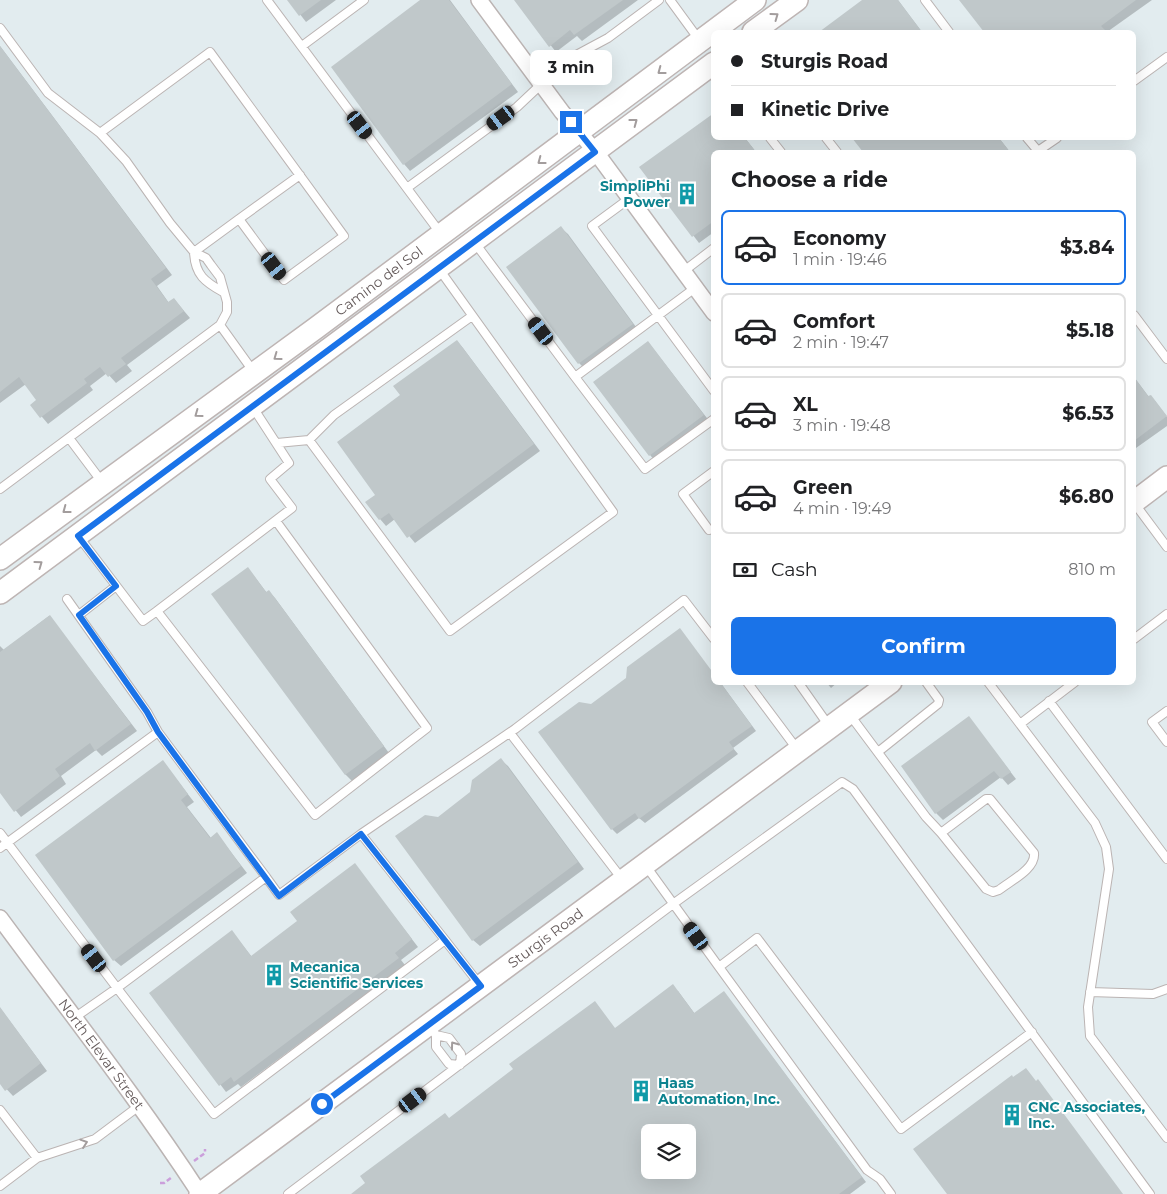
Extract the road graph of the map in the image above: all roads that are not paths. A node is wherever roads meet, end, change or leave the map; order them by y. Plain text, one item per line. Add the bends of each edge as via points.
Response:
1 (267, 0) edge
2 (364, 0) edge
3 (479, 0) edge
4 (659, 0) edge
5 (670, 0) edge
6 (755, 0) edge
7 (797, 0) edge
8 (925, 0) edge
9 (0, 28) edge
10 (715, 30) edge
11 (756, 30) edge
12 (948, 30) edge
13 (711, 33) edge
14 (700, 41) junction
15 (302, 46) junction
16 (1167, 57) edge
17 (711, 65) edge
18 (1136, 80) edge
19 (541, 84) junction
20 (580, 132) junction
21 (100, 133) junction
22 (772, 140) edge
23 (828, 140) edge
24 (1029, 140) edge
25 (1054, 140) edge
26 (779, 150) edge
27 (835, 150) edge
28 (1036, 150) edge
29 (1041, 150) edge
30 (595, 152) junction
31 (300, 175) junction
32 (407, 188) junction
33 (630, 198) junction
34 (239, 219) junction
35 (442, 236) junction
36 (474, 241) junction
37 (711, 250) edge
38 (194, 252) junction
39 (438, 268) junction
40 (684, 271) junction
41 (695, 288) junction
42 (223, 292) junction
43 (711, 305) edge
44 (658, 315) junction
45 (472, 316) junction
46 (1136, 318) edge
47 (220, 325) junction
48 (1167, 360) edge
49 (255, 373) junction
50 (575, 377) junction
51 (238, 386) junction
52 (711, 388) edge
53 (252, 406) junction
54 (711, 421) edge
55 (69, 438) junction
56 (309, 440) junction
57 (277, 443) junction
58 (711, 473) edge
59 (1167, 477) edge
60 (102, 483) junction
61 (0, 489) edge
62 (1136, 500) edge
63 (1136, 505) edge
64 (276, 521) junction
65 (709, 530) dead end
66 (78, 536) junction
67 (1167, 547) edge
68 (2, 554) edge
69 (116, 586) junction
70 (0, 593) edge
71 (67, 599) dead end
72 (157, 611) junction
73 (1167, 614) edge
74 (79, 615) junction
75 (711, 634) edge
76 (1136, 637) edge
77 (749, 685) edge
78 (800, 685) edge
79 (887, 685) edge
80 (928, 685) edge
81 (990, 685) edge
82 (1071, 685) edge
83 (1049, 701) junction
84 (1167, 711) edge
85 (849, 714) junction
86 (1020, 724) junction
87 (830, 728) junction
88 (158, 732) junction
89 (510, 733) junction
90 (1167, 742) edge
91 (798, 751) junction
92 (878, 752) junction
93 (0, 833) edge
94 (941, 833) junction
95 (361, 834) junction
96 (3, 845) edge
97 (1167, 859) edge
98 (645, 864) junction
99 (266, 877) junction
100 (623, 881) junction
101 (673, 904) junction
102 (0, 918) edge
103 (445, 940) junction
104 (719, 967) junction
105 (481, 986) junction
106 (116, 988) junction
107 (1167, 989) edge
108 (1090, 992) junction
109 (74, 1018) junction
110 (432, 1030) junction
111 (1032, 1032) junction
112 (460, 1065) junction
113 (139, 1106) junction
114 (0, 1110) edge
115 (1167, 1138) edge
116 (37, 1158) junction
117 (0, 1186) edge
118 (200, 1194) edge
119 (288, 1194) edge
120 (891, 1194) edge
121 (1150, 1194) edge

1 - 15 lane
2 - 15 lane
3 - 19 street
4 - 19 lane via 608,38 567,60
5 - 14 lane
6 - 10 street, Camino del Sol
11 -> 7 street
8 - 12 lane
9 - 21 lane via 48,93
13 - 14 street, Camino del Sol
14 -> 20 street, Camino del Sol
15 - 32 lane
16 - 18 lane
30 -> 17 street, Camino del Sol
19 - 20 street
19 - 32 lane via 517,107
20 - 30 street
20 -> 35 street, Camino del Sol
21 - 31 lane via 210,52
21 - 38 lane via 126,161
22 - 26 lane
23 - 27 lane
24 - 28 lane
25 - 29 lane
30 - 33 street
30 - 36 street, Camino del Sol
31 - 34 lane
31 - 34 lane via 344,236 284,280
32 - 35 lane
33 - 40 street
33 - 44 lane via 592,226
34 - 38 lane
35 -> 49 street, Camino del Sol
36 - 39 street, Camino del Sol
36 - 50 lane
37 - 40 lane
38 - 42 lane via 206,258 220,277
38 - 42 lane via 194,266 209,284
39 - 45 lane
39 - 53 street, Camino del Sol
40 - 41 street
41 - 43 street
41 - 44 lane
42 - 47 lane via 227,312
44 - 50 lane
44 - 52 lane
45 - 56 lane via 334,415
45 - 56 lane via 613,512 450,631
46 - 48 lane
47 - 49 lane
47 - 55 lane
49 - 51 street, Camino del Sol
50 - 54 lane via 644,469
51 - 53 street
51 -> 60 street, Camino del Sol
53 - 57 lane
53 - 66 street, Camino del Sol
55 - 60 lane
55 - 61 lane
56 - 57 lane
57 - 64 lane via 289,463 270,479 292,508
58 - 65 lane via 683,494
59 - 62 street
60 -> 68 street, Camino del Sol
63 - 67 lane
64 - 72 lane
64 - 72 lane via 427,728 315,815
66 - 69 lane
70 -> 66 street, Camino del Sol
69 - 72 lane via 143,621
69 - 74 lane
71 - 74 lane
73 - 76 lane
74 - 88 lane
75 - 89 lane via 684,600
77 - 91 lane
78 - 87 lane
79 - 85 street, Sturgis Road
80 - 92 lane via 939,700 938,704
81 - 86 lane
82 - 83 lane
83 - 86 lane
83 - 97 lane
84 - 90 lane via 1152,722
85 - 87 street, Sturgis Road
85 - 92 lane
86 - 108 lane via 1095,823 1106,847 1109,869
87 - 91 street, Sturgis Road
88 - 96 lane
88 - 99 lane
89 - 95 lane
89 - 100 lane
91 - 98 street, Sturgis Road
92 - 94 lane
93 - 96 lane
94 - 94 lane via 989,892 999,890 1028,867 1034,858 1034,853 990,799
95 - 99 lane via 279,896
95 - 103 lane
96 - 106 lane
98 - 100 street, Sturgis Road
98 - 101 lane
99 - 106 lane
100 - 105 street, Sturgis Road
101 - 104 lane
101 - 111 lane via 842,782 853,789
101 - 112 lane
102 - 109 street, North Elevar Street
103 - 105 lane
103 - 106 lane via 214,1114
104 - 111 lane via 757,938 900,1129
104 - 120 lane via 867,1170
105 - 110 street, Sturgis Road
106 - 109 lane
107 - 108 lane via 1153,994
108 - 115 lane via 1090,1036
109 - 113 street, North Elevar Street
112 -> 110 lane via 461,1054 449,1038
110 - 112 lane via 436,1047 449,1064
110 - 118 street, Sturgis Road
111 - 121 lane
112 - 119 lane
116 -> 113 lane via 94,1139
113 - 118 street, North Elevar Street
114 - 116 lane
116 - 117 lane

